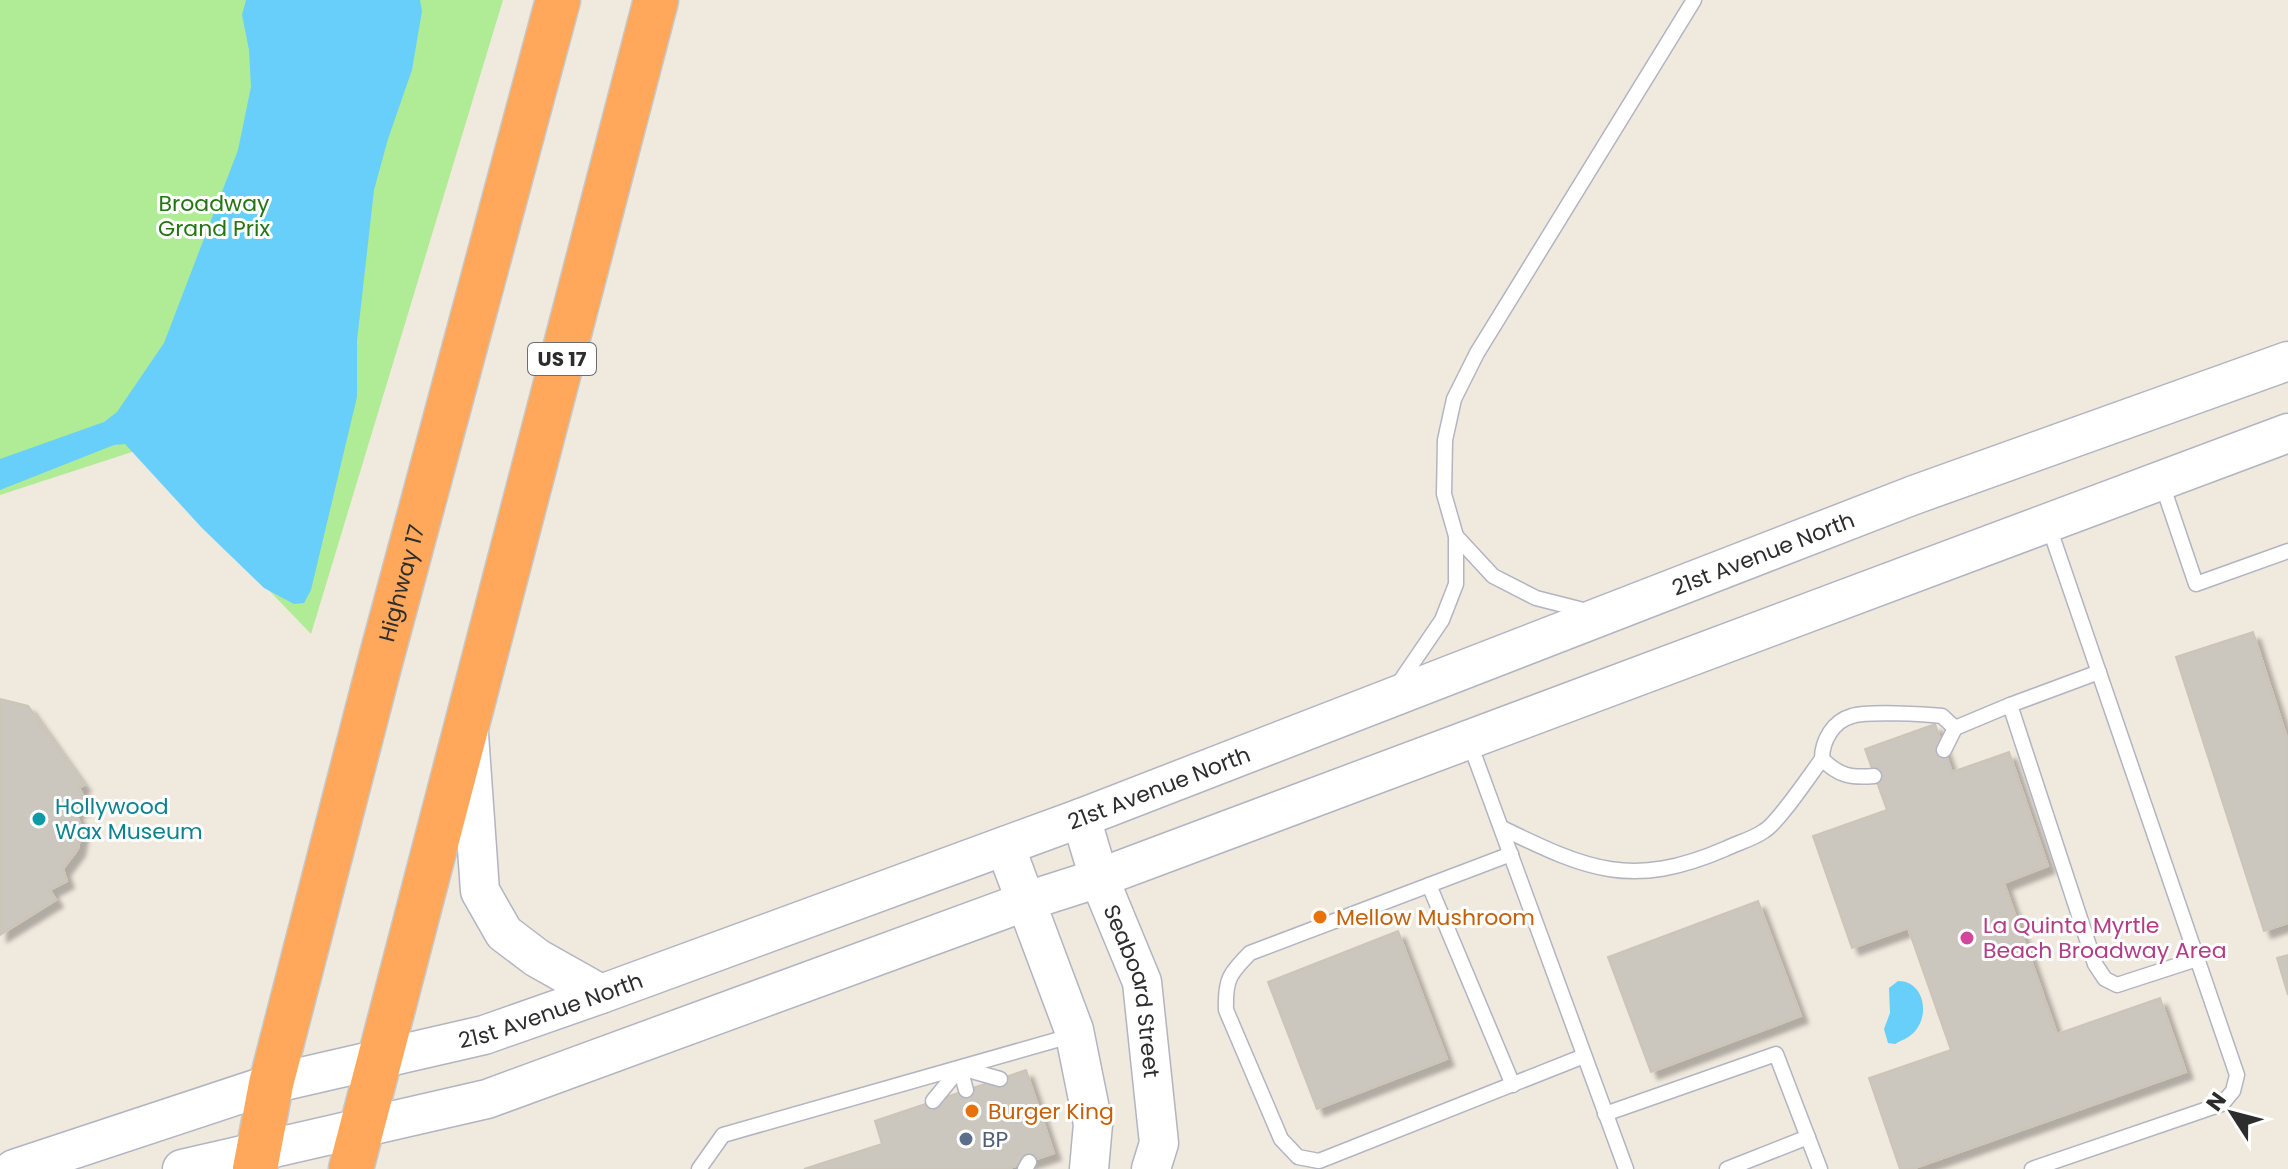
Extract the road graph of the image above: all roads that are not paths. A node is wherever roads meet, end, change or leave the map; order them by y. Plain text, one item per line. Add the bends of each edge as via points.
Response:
1 (558, 0) edge
2 (656, 0) edge
3 (1694, 0) edge
4 (2288, 361) edge
5 (2288, 433) edge
6 (2161, 480) junction
7 (2048, 524) junction
8 (1456, 536) junction
9 (2288, 551) edge
10 (1602, 615) junction
11 (2099, 672) junction
12 (1387, 698) junction
13 (2010, 705) junction
14 (468, 717) junction
15 (1955, 728) junction
16 (1468, 738) junction
17 (1944, 750) dead end
18 (1822, 759) junction
19 (1874, 776) dead end
20 (1081, 818) junction
21 (1502, 828) junction
22 (1005, 846) junction
23 (1511, 854) junction
24 (1099, 878) junction
25 (1429, 885) junction
26 (1027, 901) junction
27 (2197, 959) junction
28 (601, 994) junction
29 (1075, 1035) junction
30 (1584, 1056) junction
31 (378, 1061) junction
32 (960, 1068) junction
33 (1000, 1079) dead end
34 (271, 1084) junction
35 (1513, 1085) junction
36 (966, 1090) dead end
37 (933, 1101) dead end
38 (1605, 1114) junction
39 (1808, 1137) junction
40 (356, 1149) edge
41 (257, 1161) edge
42 (14, 1169) edge
43 (182, 1169) edge
44 (699, 1169) edge
45 (1089, 1169) edge
46 (1151, 1169) edge
47 (1626, 1169) edge
48 (1727, 1169) edge
49 (1820, 1169) edge
50 (2032, 1169) edge

1 - 34 highway, Highway 17
2 - 14 highway, US 17
3 - 8 lane via 1477,353 1454,399 1445,440 1444,494
4 - 10 main road, 21st Avenue North via 1914,495
5 - 6 main road
6 - 7 main road
6 - 9 lane via 2196,584
7 - 11 lane
7 - 16 main road
8 - 10 lane via 1493,576 1536,598
8 - 12 lane via 1456,584 1442,620
10 - 12 main road, 21st Avenue North
11 - 13 lane
11 - 27 lane
12 - 20 main road, 21st Avenue North
13 - 15 lane
13 - 27 lane via 2095,964 2105,979 2117,985
14 - 28 main road via 480,891 504,933
14 - 31 highway, US 17
15 - 17 lane
15 - 18 lane via 1942,716 1852,716 1822,743
16 - 21 lane
16 - 24 main road
18 - 19 lane via 1850,778
18 - 21 lane via 1766,830 1701,859 1654,871 1606,871
20 - 22 main road, 21st Avenue North
20 - 24 main road, Seaboard Street
21 - 23 lane
22 - 26 main road
22 - 28 main road, 21st Avenue North
23 - 25 lane
23 - 30 lane
24 - 26 main road
24 - 46 main road, Seaboard Street via 1142,982 1159,1143
25 - 35 lane
25 - 35 lane via 1250,953 1231,971 1226,1010 1281,1139 1298,1157 1319,1161
26 - 29 main road
26 - 40 main road
27 - 50 lane via 2237,1075 2233,1091 2222,1104
28 - 31 main road, 21st Avenue North via 484,1035
29 - 32 lane
29 - 45 main road via 1093,1124
30 - 35 lane
30 - 38 lane
31 - 34 main road, 21st Avenue North
31 - 40 highway, US 17
32 - 33 lane
32 - 36 lane
32 - 37 lane
32 - 44 lane via 723,1135
34 - 41 highway, Highway 17
34 - 42 main road, 21st Avenue North
38 - 39 lane via 1776,1054
38 - 47 lane
39 - 48 lane
39 - 49 lane
40 - 41 main road
41 - 43 main road

